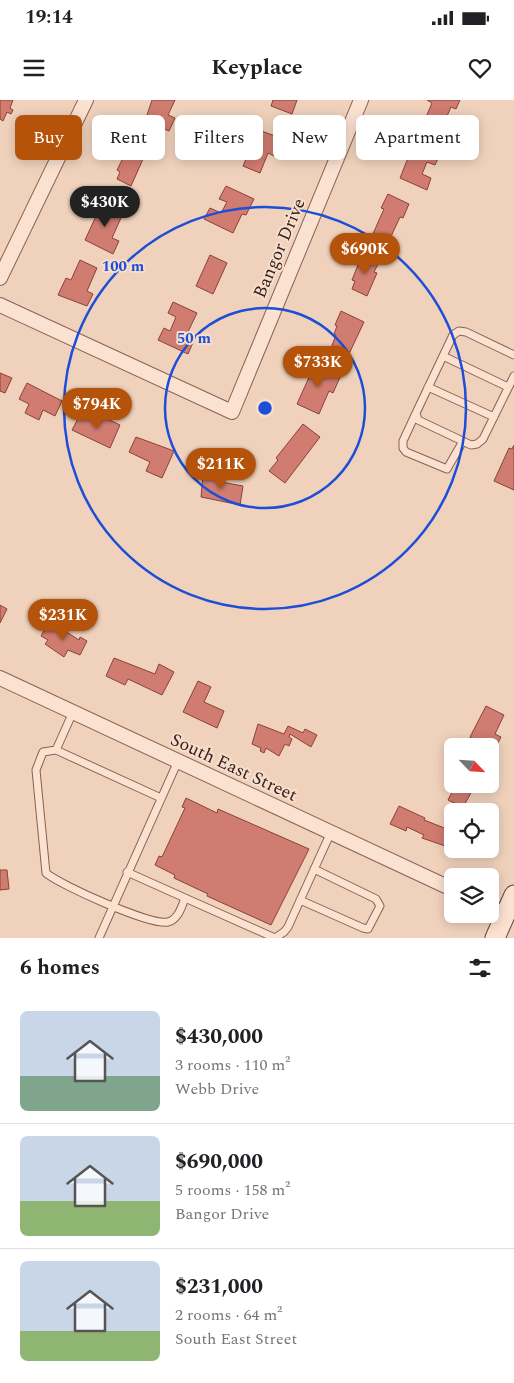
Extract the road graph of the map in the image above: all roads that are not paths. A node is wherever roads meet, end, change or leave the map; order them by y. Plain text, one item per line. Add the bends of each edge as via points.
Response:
1 (86, 100) edge
2 (361, 100) edge
3 (0, 278) edge
4 (0, 305) edge
5 (514, 355) edge
6 (443, 356) junction
7 (514, 376) edge
8 (428, 386) junction
9 (508, 387) junction
10 (416, 413) junction
11 (494, 417) junction
12 (462, 441) junction
13 (0, 678) edge
14 (73, 712) junction
15 (56, 750) junction
16 (178, 761) junction
17 (160, 798) junction
18 (331, 832) junction
19 (314, 869) junction
20 (126, 872) junction
21 (444, 885) edge
22 (514, 895) edge
23 (186, 898) junction
24 (300, 900) junction
25 (111, 906) junction
26 (499, 909) edge
27 (497, 923) edge
28 (99, 938) edge
29 (495, 938) edge

1 - 3 street
2 - 4 street, Bangor Drive via 232,412
5 - 6 lane via 459,331 453,335
6 - 8 lane
6 - 9 lane
7 - 9 lane
8 - 10 lane
8 - 11 lane
9 - 11 lane
10 - 12 lane via 418,420
10 - 12 lane via 403,442 406,452 447,469
11 - 12 lane via 483,440 477,444
13 - 14 street, South East Street
14 - 15 lane
14 - 16 street, South East Street
15 - 17 lane
15 - 25 lane via 43,752 36,770 44,868 51,877
16 - 17 lane
16 - 18 street, South East Street
17 - 20 lane
18 - 19 lane
18 - 21 street, South East Street
19 - 24 lane
19 - 24 lane via 376,899 380,906 376,917 368,929 363,928
20 - 23 lane
20 - 25 lane
22 - 26 main road
23 - 24 lane via 275,938 288,927
23 - 25 lane via 176,917 169,922 154,923
25 - 28 lane
27 - 29 main road

